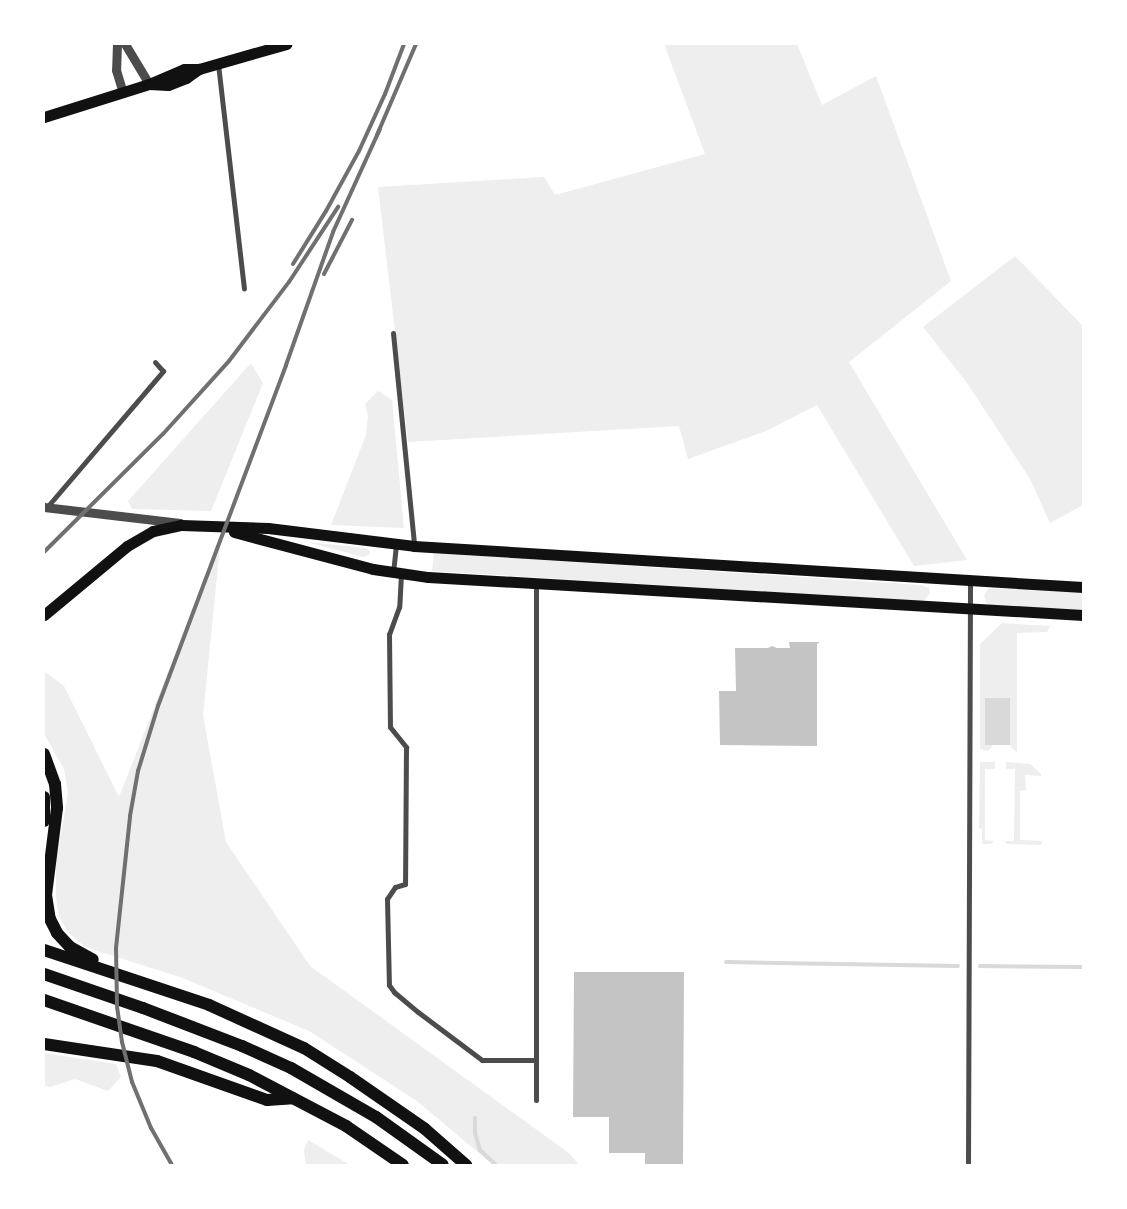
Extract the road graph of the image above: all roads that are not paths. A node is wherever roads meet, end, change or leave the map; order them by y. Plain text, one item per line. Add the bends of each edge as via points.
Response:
1 (117, 44) edge
2 (125, 44) edge
3 (286, 44) edge
4 (218, 63) junction
5 (149, 84) junction
6 (123, 93) junction
7 (44, 117) edge
8 (244, 288) dead end
9 (393, 333) dead end
10 (155, 362) dead end
11 (45, 508) edge
12 (195, 524) junction
13 (213, 526) junction
14 (396, 544) junction
15 (414, 546) junction
16 (397, 574) junction
17 (970, 581) junction
18 (536, 584) junction
19 (1083, 586) edge
20 (970, 610) junction
21 (44, 614) edge
22 (1083, 616) edge
23 (44, 754) edge
24 (44, 796) edge
25 (44, 821) edge
26 (44, 950) edge
27 (44, 974) edge
28 (160, 988) junction
29 (44, 1000) edge
30 (44, 1044) edge
31 (536, 1060) junction
32 (295, 1098) junction
33 (536, 1100) dead end
34 (403, 1165) edge
35 (443, 1165) edge
36 (466, 1165) edge
37 (968, 1165) edge

1 - 6 street via 116,70
2 - 5 street
3 - 4 main road
4 - 5 main road via 199,69 184,69
4 - 8 street
5 - 6 main road
6 - 7 main road
9 - 15 street
10 - 11 street via 162,371
11 - 12 street
12 - 13 main road
12 - 21 main road via 167,527 143,536 114,555
13 - 14 main road via 268,528
13 - 16 main road
14 - 15 main road
14 - 16 street
15 - 17 main road
16 - 18 main road
16 - 31 street via 399,607 389,634 390,727 406,747 405,884 395,887 387,899 389,985 418,1012 482,1060
17 - 19 main road
17 - 20 street
18 - 20 main road
18 - 31 street
20 - 22 main road
20 - 37 street
23 - 28 highway via 54,784 57,808 46,895 54,926 70,947 86,958
24 - 25 highway
26 - 28 highway
27 - 35 highway via 143,1008 290,1068 376,1117
28 - 36 highway via 209,1005 304,1048 425,1129
29 - 32 highway via 194,1052
30 - 32 highway via 158,1061 266,1100
31 - 33 street
32 - 34 highway via 346,1126

